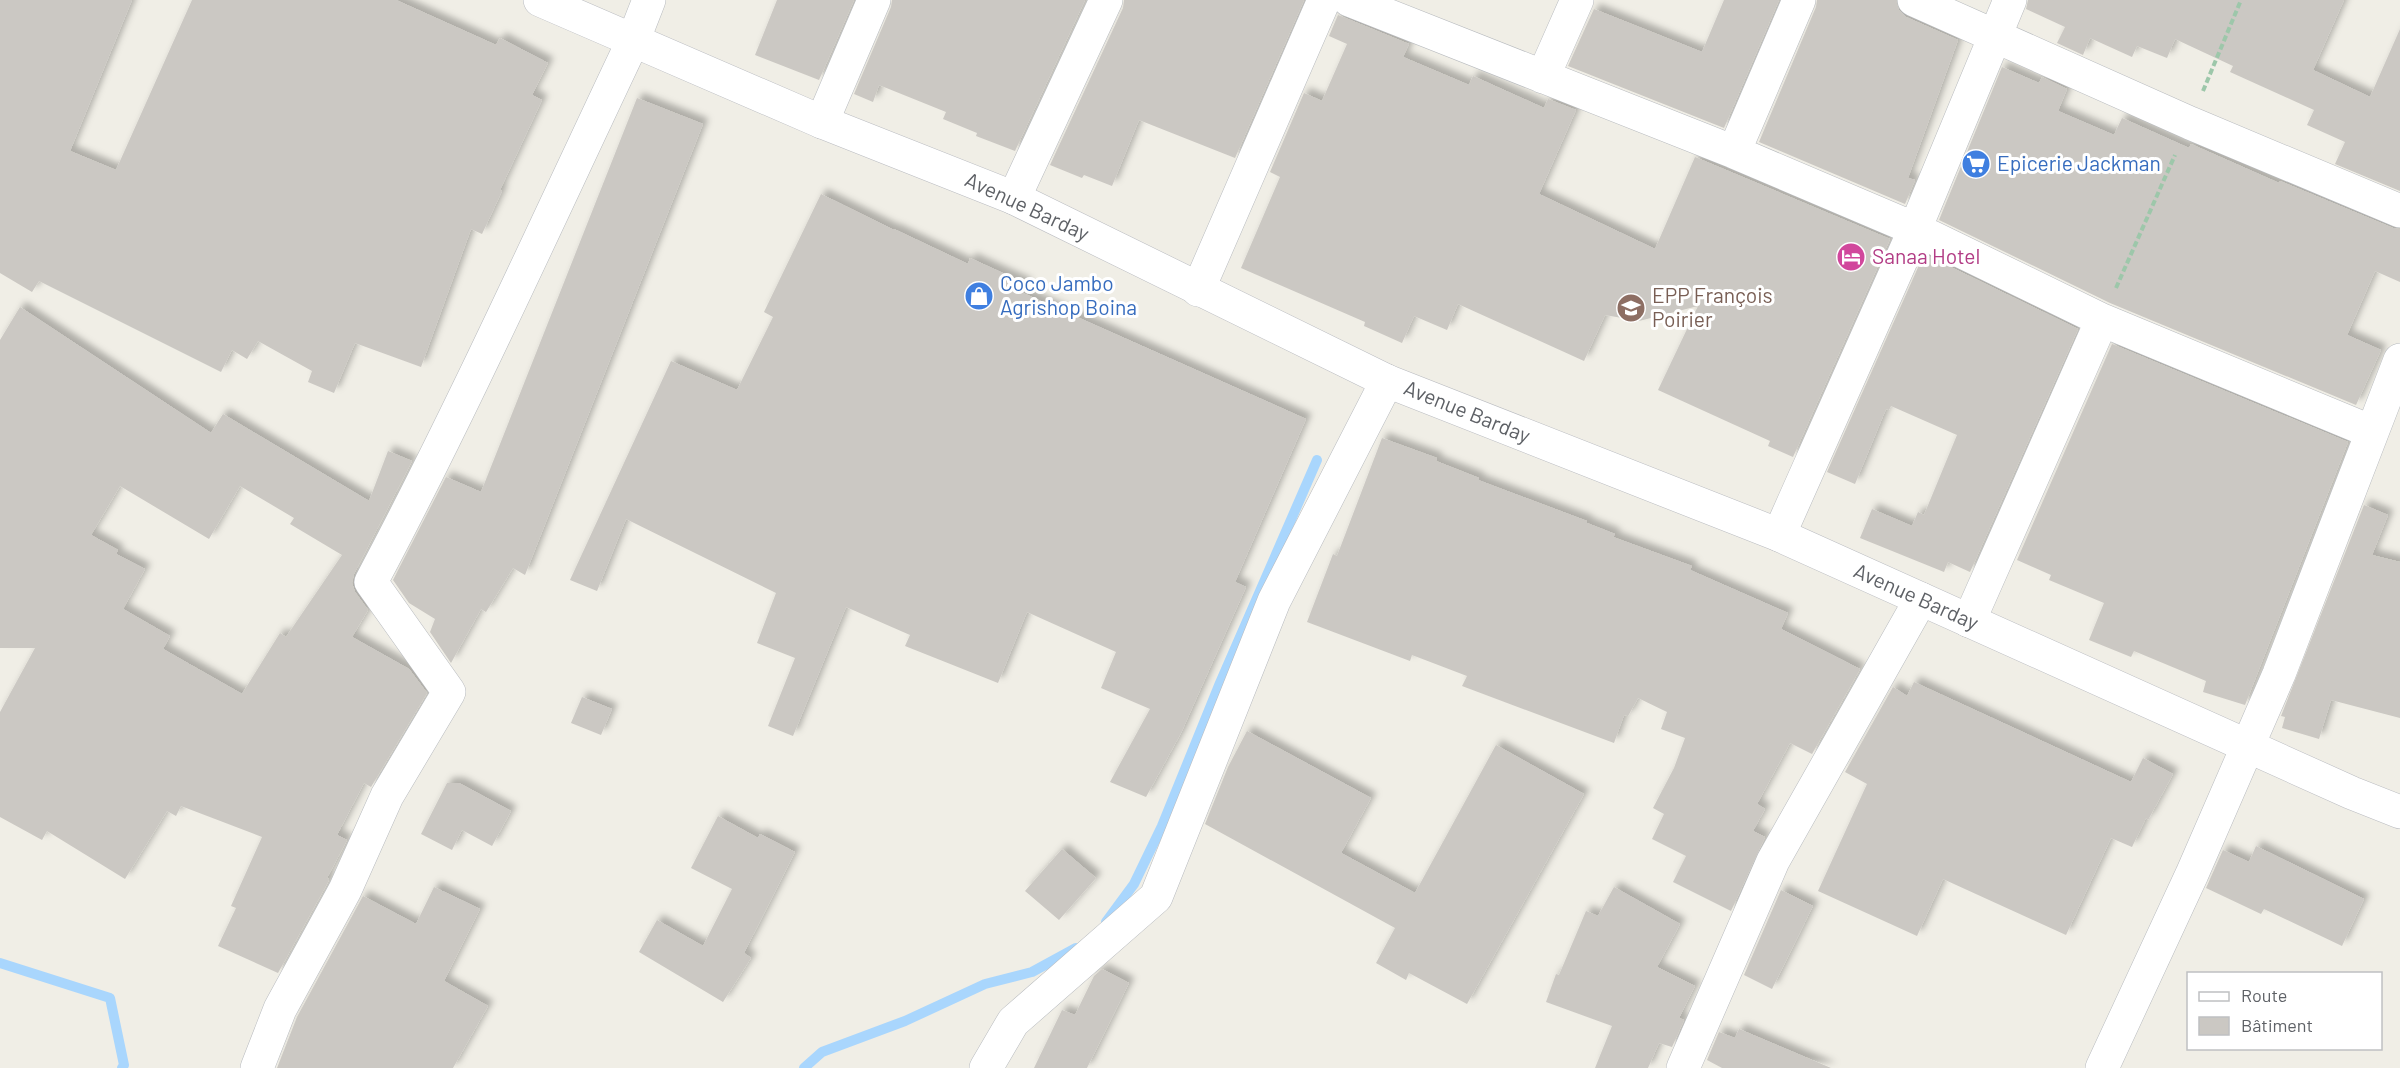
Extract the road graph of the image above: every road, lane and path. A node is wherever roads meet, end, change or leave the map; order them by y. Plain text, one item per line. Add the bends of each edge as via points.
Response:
1 (540, 0) edge
2 (649, 0) edge
3 (874, 0) edge
4 (1106, 0) edge
5 (1324, 0) edge
6 (1349, 0) edge
7 (1577, 0) edge
8 (1799, 0) edge
9 (1914, 0) edge
10 (2010, 0) edge
11 (2241, 0) edge
12 (1995, 36) junction
13 (633, 41) junction
14 (1543, 77) junction
15 (822, 122) junction
16 (2190, 123) junction
17 (1734, 152) junction
18 (1014, 198) junction
19 (2400, 211) edge
20 (1916, 229) junction
21 (1198, 290) junction
22 (2102, 321) junction
23 (2400, 360) edge
24 (1388, 381) junction
25 (2372, 432) junction
26 (1779, 535) junction
27 (1921, 599) junction
28 (1969, 621) junction
29 (2248, 746) junction
30 (2400, 812) edge
31 (257, 1068) edge
32 (986, 1068) edge
33 (1683, 1068) edge
34 (2102, 1068) edge

1 - 13 street, Avenue Barday
2 - 13 street
3 - 15 street
4 - 18 street
5 - 21 street
6 - 14 street
7 - 14 street
8 - 17 street
9 - 12 street
10 - 12 street
11 - 16 path
12 - 16 street
12 - 20 street
13 - 15 street, Avenue Barday
13 - 31 street via 430,470 370,582 449,692 387,796 345,890 280,1009
14 - 17 street
15 - 18 street, Avenue Barday
16 - 19 street
16 - 22 path
17 - 20 street
18 - 21 street, Avenue Barday
20 - 22 street
20 - 26 street
21 - 24 street, Avenue Barday
22 - 25 street
22 - 28 street
23 - 25 street
24 - 26 street, Avenue Barday
24 - 32 street via 1274,601 1156,897 1012,1022
25 - 29 street
26 - 27 street, Avenue Barday
27 - 28 street, Avenue Barday
27 - 33 street via 1773,861
28 - 29 street, Avenue Barday
29 - 30 street, Avenue Barday
29 - 34 street

